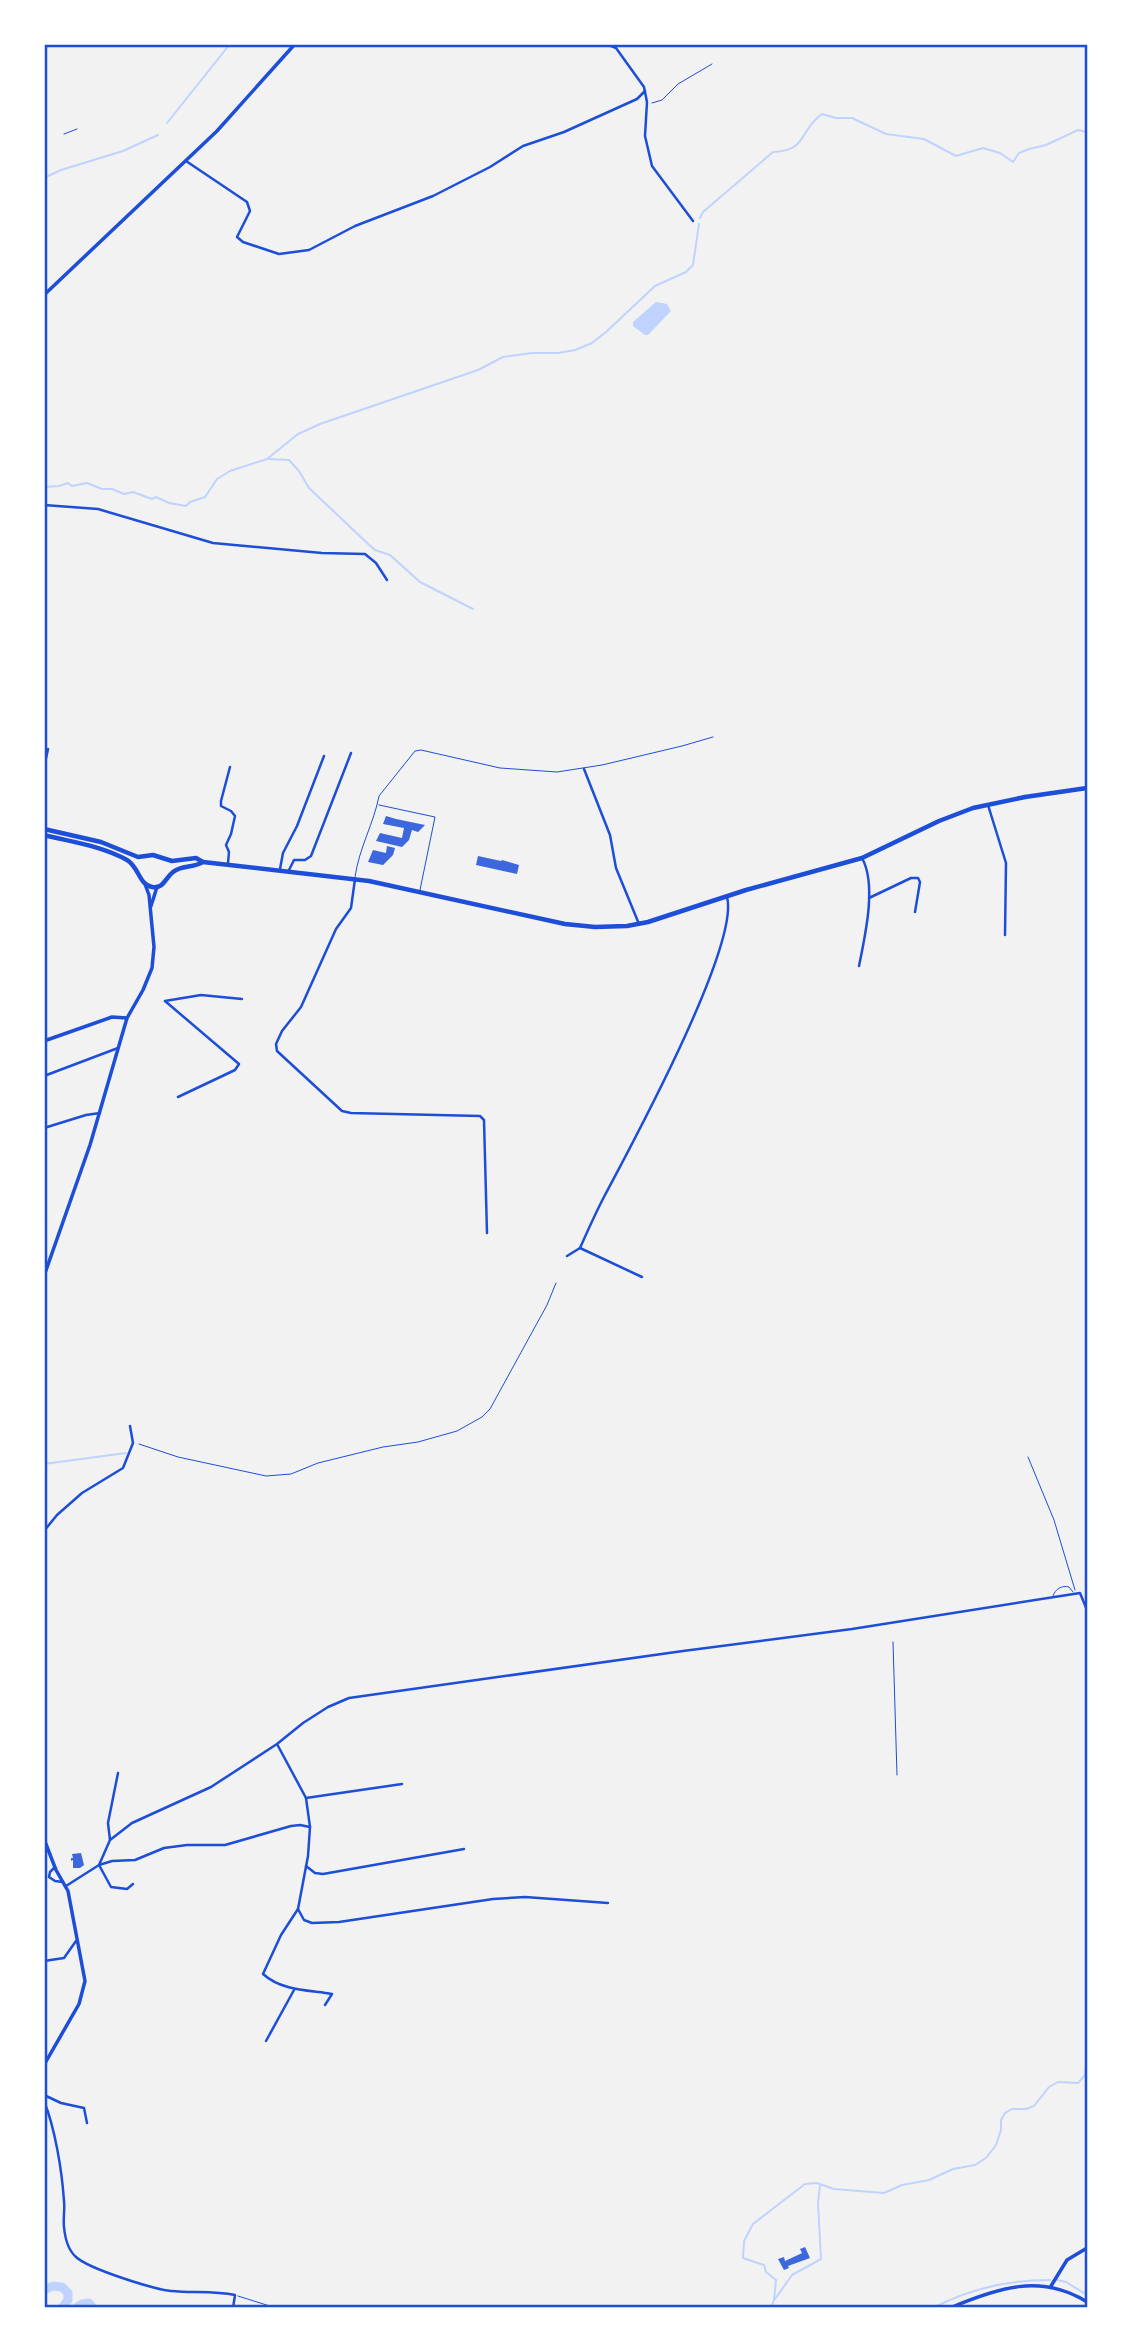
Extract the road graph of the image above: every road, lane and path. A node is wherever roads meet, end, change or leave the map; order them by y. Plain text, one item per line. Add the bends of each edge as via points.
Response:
1 (295, 44) edge
2 (606, 44) edge
3 (712, 64) dead end
4 (645, 91) junction
5 (647, 102) junction
6 (77, 129) dead end
7 (64, 134) dead end
8 (186, 161) junction
9 (693, 221) dead end
10 (44, 295) edge
11 (44, 505) edge
12 (387, 580) dead end
13 (713, 737) dead end
14 (48, 749) dead end
15 (351, 753) dead end
16 (324, 756) dead end
17 (230, 767) dead end
18 (44, 768) edge
19 (584, 769) junction
20 (1087, 788) edge
21 (378, 804) junction
22 (988, 804) junction
23 (44, 829) edge
24 (44, 835) edge
25 (146, 856) junction
26 (862, 858) junction
27 (162, 859) junction
28 (203, 862) junction
29 (229, 863) junction
30 (280, 869) junction
31 (289, 870) junction
32 (138, 872) junction
33 (167, 879) junction
34 (355, 879) junction
35 (145, 884) junction
36 (158, 887) junction
37 (419, 892) junction
38 (727, 897) junction
39 (869, 898) junction
40 (150, 908) junction
41 (915, 912) dead end
42 (639, 924) junction
43 (1004, 935) dead end
44 (859, 967) dead end
45 (242, 999) dead end
46 (127, 1018) junction
47 (44, 1041) edge
48 (118, 1048) junction
49 (44, 1076) edge
50 (178, 1097) dead end
51 (100, 1112) junction
52 (44, 1128) edge
53 (487, 1233) dead end
54 (579, 1249) junction
55 (567, 1256) dead end
56 (44, 1276) edge
57 (642, 1277) dead end
58 (556, 1283) dead end
59 (130, 1426) dead end
60 (133, 1443) junction
61 (1028, 1457) dead end
62 (44, 1531) edge
63 (1087, 1592) edge
64 (1077, 1594) junction
65 (1052, 1598) junction
66 (1087, 1610) edge
67 (893, 1642) dead end
68 (277, 1744) junction
69 (118, 1773) dead end
70 (897, 1775) dead end
71 (402, 1784) dead end
72 (306, 1798) junction
73 (310, 1827) junction
74 (44, 1839) edge
75 (110, 1840) junction
76 (464, 1849) dead end
77 (99, 1865) junction
78 (55, 1867) junction
79 (306, 1867) junction
80 (50, 1877) junction
81 (44, 1878) edge
82 (65, 1884) junction
83 (133, 1884) dead end
84 (608, 1903) dead end
85 (298, 1909) junction
86 (77, 1939) junction
87 (44, 1961) edge
88 (294, 1990) junction
89 (325, 2005) dead end
90 (266, 2041) dead end
91 (44, 2065) edge
92 (44, 2095) edge
93 (44, 2101) edge
94 (87, 2123) dead end
95 (1087, 2248) edge
96 (1051, 2286) junction
97 (236, 2295) junction
98 (1087, 2302) edge
99 (233, 2308) edge
100 (276, 2308) edge
101 (950, 2308) edge

1 - 8 street
2 - 4 street via 616,48
3 - 5 path via 678,84 662,100
4 - 5 street
4 - 8 street via 637,99 517,149 433,196 355,226 309,250 286,254 243,243 237,237 250,211 247,202
5 - 9 street via 645,136 652,166
6 - 7 path
8 - 10 street
11 - 12 street via 98,509 213,543 365,554
13 - 19 lane
14 - 18 street
15 - 31 street via 311,856 294,860
16 - 30 street via 282,853
17 - 29 street via 221,801 221,807 235,816 226,845
19 - 21 lane via 507,769 419,750 381,791
19 - 42 street
20 - 22 main road
21 - 34 lane via 359,851
21 - 37 lane via 435,817
22 - 26 main road via 939,821
22 - 43 street via 1006,863
23 - 25 main road via 101,842 136,857
24 - 32 main road via 104,850 133,864
25 - 27 main road
25 - 32 main road
26 - 38 main road
26 - 39 street
27 - 28 main road
27 - 33 main road via 168,868
28 - 29 main road
28 - 33 main road via 176,870
29 - 30 main road
30 - 31 main road
31 - 34 main road
32 - 35 main road
33 - 36 main road
34 - 37 main road
34 - 53 street via 351,908 301,1007 282,1031 277,1051 342,1111 351,1114 484,1119
35 - 36 main road
35 - 40 street
36 - 40 street
37 - 42 main road via 574,926
38 - 42 main road
38 - 54 street via 725,928 703,995
39 - 41 street via 918,878
39 - 44 street
40 - 46 street via 153,964
45 - 50 street via 201,995 165,1001 239,1064
46 - 47 street via 112,1017
46 - 48 street
48 - 49 street
48 - 51 street
51 - 52 street
51 - 56 street
54 - 55 street
54 - 57 street
58 - 60 path via 490,1409 457,1431 318,1463 291,1474 266,1476
59 - 60 street
60 - 62 street via 121,1471 82,1493
61 - 64 lane
63 - 64 lane
64 - 65 street
64 - 65 lane via 1062,1587
64 - 66 street
65 - 68 street via 349,1698 328,1707
67 - 70 path
68 - 72 street
68 - 75 street via 211,1787 132,1824
69 - 75 street via 108,1823
71 - 72 street
72 - 73 street
73 - 77 street via 291,1826 225,1845 164,1848 135,1860
73 - 79 street
74 - 78 street
75 - 77 street
76 - 79 street via 323,1874
77 - 82 street
77 - 83 street via 111,1886 127,1889
78 - 80 street
78 - 82 street
79 - 85 street
80 - 81 street
80 - 82 street
82 - 86 street
84 - 85 street via 493,1899 312,1923 304,1920
85 - 88 street via 263,1974
86 - 87 street via 64,1958
86 - 91 street via 84,1988
88 - 89 street via 332,1994
88 - 90 street
92 - 94 street via 83,2108
93 - 97 street via 65,2201 66,2238 76,2257 169,2291
95 - 96 street via 1067,2260
96 - 98 street
96 - 101 street via 1004,2288
97 - 99 street
97 - 100 lane

